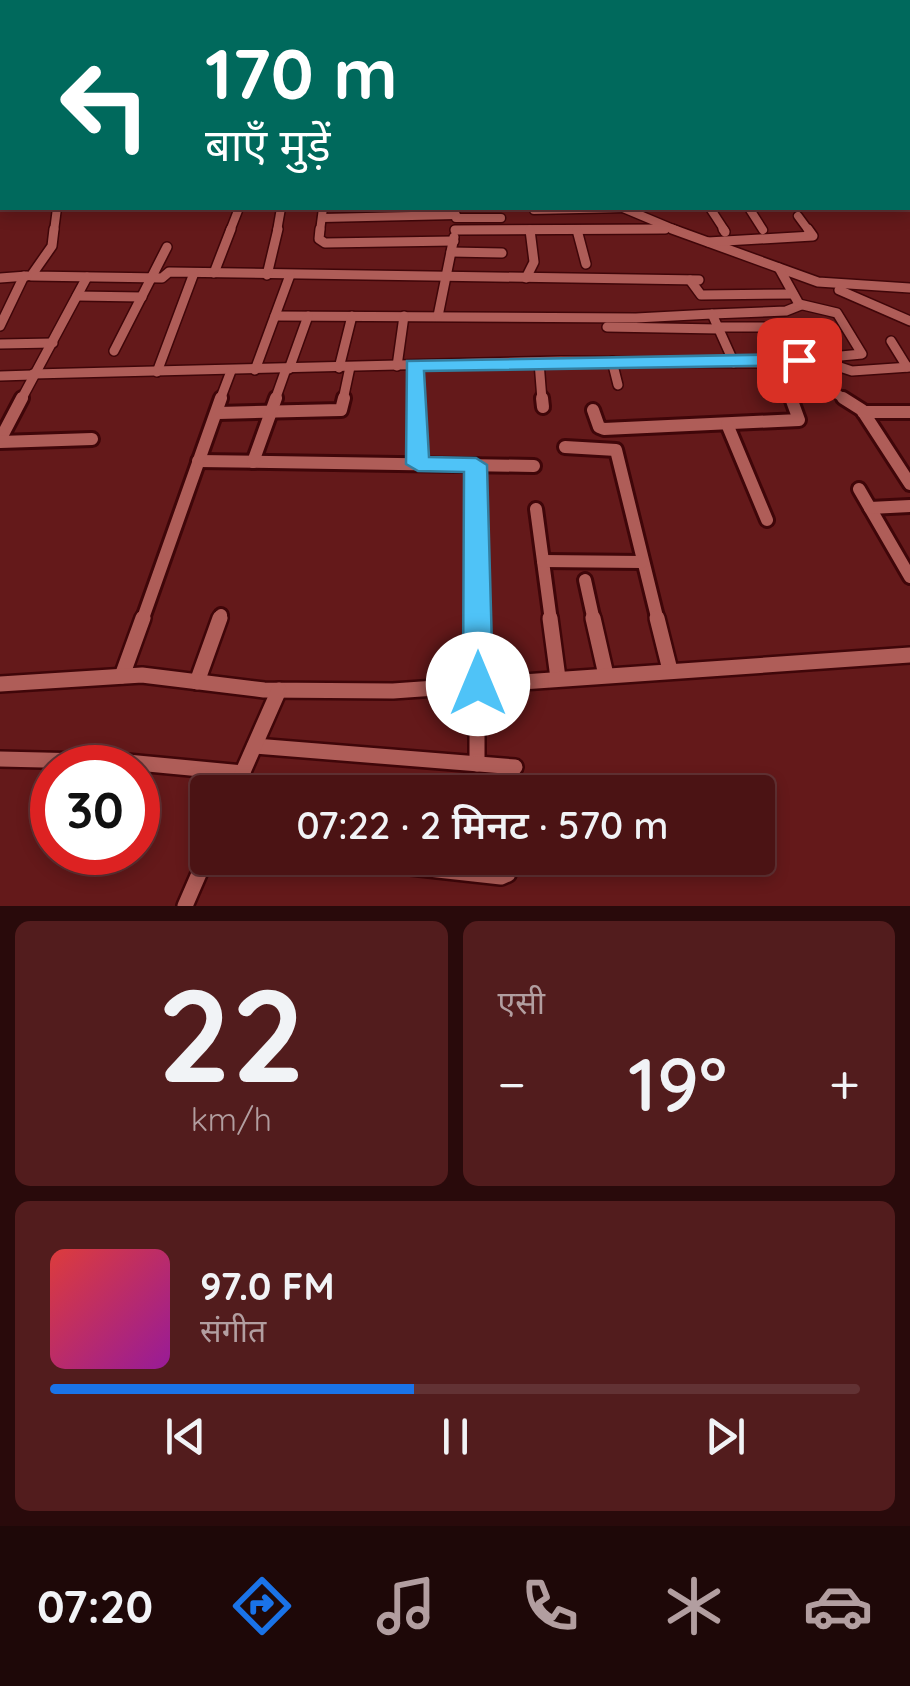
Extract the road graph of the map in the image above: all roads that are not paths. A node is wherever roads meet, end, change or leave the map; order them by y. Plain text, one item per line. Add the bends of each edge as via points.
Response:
1 (752, 0) edge
2 (770, 0) edge
3 (57, 210) edge
4 (238, 210) edge
5 (281, 210) edge
6 (534, 210) edge
7 (629, 210) edge
8 (711, 210) edge
9 (750, 210) edge
10 (323, 213) edge
11 (456, 213) edge
12 (798, 216) dead end
13 (501, 218) dead end
14 (673, 229) junction
15 (534, 230) junction
16 (577, 230) junction
17 (764, 230) dead end
18 (725, 232) dead end
19 (454, 236) junction
20 (703, 242) junction
21 (167, 247) dead end
22 (451, 252) junction
23 (502, 253) dead end
24 (586, 264) dead end
25 (779, 268) junction
26 (194, 272) junction
27 (214, 273) junction
28 (267, 275) junction
29 (290, 275) junction
30 (27, 276) junction
31 (446, 277) junction
32 (0, 278) edge
33 (87, 278) junction
34 (152, 278) junction
35 (526, 278) junction
36 (830, 285) junction
37 (910, 288) edge
38 (794, 294) junction
39 (78, 296) junction
40 (142, 297) junction
41 (801, 305) junction
42 (712, 314) junction
43 (275, 316) junction
44 (308, 316) junction
45 (352, 316) junction
46 (404, 316) junction
47 (438, 316) junction
48 (910, 321) edge
49 (0, 326) edge
50 (607, 327) dead end
51 (718, 328) junction
52 (892, 341) dead end
53 (53, 343) junction
54 (0, 344) edge
55 (114, 351) dead end
56 (807, 360) junction
57 (540, 362) junction
58 (612, 362) junction
59 (777, 362) junction
60 (734, 363) junction
61 (397, 366) junction
62 (414, 366) junction
63 (908, 367) edge
64 (344, 368) junction
65 (288, 369) junction
66 (254, 370) junction
67 (157, 372) junction
68 (230, 372) junction
69 (32, 375) junction
70 (0, 376) edge
71 (618, 385) dead end
72 (543, 407) dead end
73 (594, 410) dead end
74 (272, 412) junction
75 (864, 412) junction
76 (910, 412) edge
77 (218, 413) junction
78 (727, 424) junction
79 (1, 434) edge
80 (92, 439) dead end
81 (565, 447) dead end
82 (198, 461) junction
83 (254, 462) junction
84 (418, 464) junction
85 (476, 465) junction
86 (534, 466) dead end
87 (909, 480) edge
88 (859, 489) dead end
89 (910, 506) edge
90 (870, 508) junction
91 (536, 509) dead end
92 (768, 520) dead end
93 (542, 561) junction
94 (642, 562) junction
95 (910, 577) edge
96 (585, 580) dead end
97 (221, 615) dead end
98 (910, 655) edge
99 (670, 670) junction
100 (606, 675) junction
101 (122, 676) junction
102 (558, 678) junction
103 (197, 682) junction
104 (0, 684) edge
105 (478, 684) junction
106 (279, 690) junction
107 (255, 746) junction
108 (0, 759) edge
109 (477, 764) junction
110 (515, 767) dead end
111 (243, 773) joint
112 (198, 875) edge
113 (185, 906) edge

1 - 2 street
3 - 30 street via 52,246
4 - 27 street
5 - 28 street via 278,247
6 - 15 street
7 - 14 street
8 - 18 street
9 - 17 street
10 - 11 street
10 - 19 street via 319,239 326,243
11 - 13 street
11 - 19 street
12 - 20 street via 813,236
14 - 16 street
14 - 20 street
15 - 16 street
15 - 19 street
15 - 35 street via 534,262
16 - 24 street
19 - 22 street
20 - 25 street
21 - 34 street
22 - 23 street
22 - 31 street
25 - 36 street
25 - 38 street
26 - 27 street
26 - 34 street
26 - 67 street
27 - 28 street
28 - 29 street
29 - 31 street
29 - 43 street
30 - 32 street
30 - 33 street
30 - 49 street
31 - 35 street
31 - 47 street
33 - 34 street
33 - 39 street
34 - 40 street
35 - 38 street via 694,280 700,294
36 - 37 street
36 - 48 street
38 - 41 street
39 - 40 street
39 - 53 street
40 - 55 street
41 - 42 street
41 - 56 street via 837,313 862,352
42 - 47 street
42 - 51 street
43 - 44 street
43 - 66 street
44 - 45 street
44 - 65 street
45 - 46 street
45 - 64 street
46 - 47 street
46 - 61 street
50 - 51 street
51 - 56 street via 778,327
51 - 60 street
52 - 63 street
53 - 54 street
53 - 69 street
56 - 59 street
56 - 63 street via 840,371
56 - 75 street via 830,390
57 - 58 street
57 - 62 street
57 - 72 street
58 - 60 street
58 - 71 street
59 - 60 street
59 - 78 street via 798,420
61 - 62 street
61 - 64 street
62 - 84 street
64 - 65 street
64 - 74 street via 344,409
65 - 66 street
65 - 74 street
66 - 68 street
67 - 68 street
67 - 69 street
68 - 77 street
69 - 70 street
69 - 79 street
73 - 78 street via 600,429
74 - 77 street
74 - 83 street
75 - 76 street
75 - 87 street
77 - 82 street
78 - 92 street
79 - 80 street
81 - 94 street via 616,450
82 - 83 street
82 - 101 street
83 - 84 street
84 - 85 street
85 - 86 street
85 - 105 street
88 - 90 street
89 - 90 street
90 - 95 street
91 - 93 street
93 - 94 street
93 - 102 street
94 - 99 street
96 - 100 street
97 - 103 street
98 - 99 street
99 - 100 street
100 - 102 street
101 - 103 street
101 - 104 street
102 - 105 street
103 - 106 street
105 - 106 street
105 - 109 street
106 - 107 street
107 - 109 street
107 - 111 street
108 - 111 street
109 - 110 street
112 - 113 street

